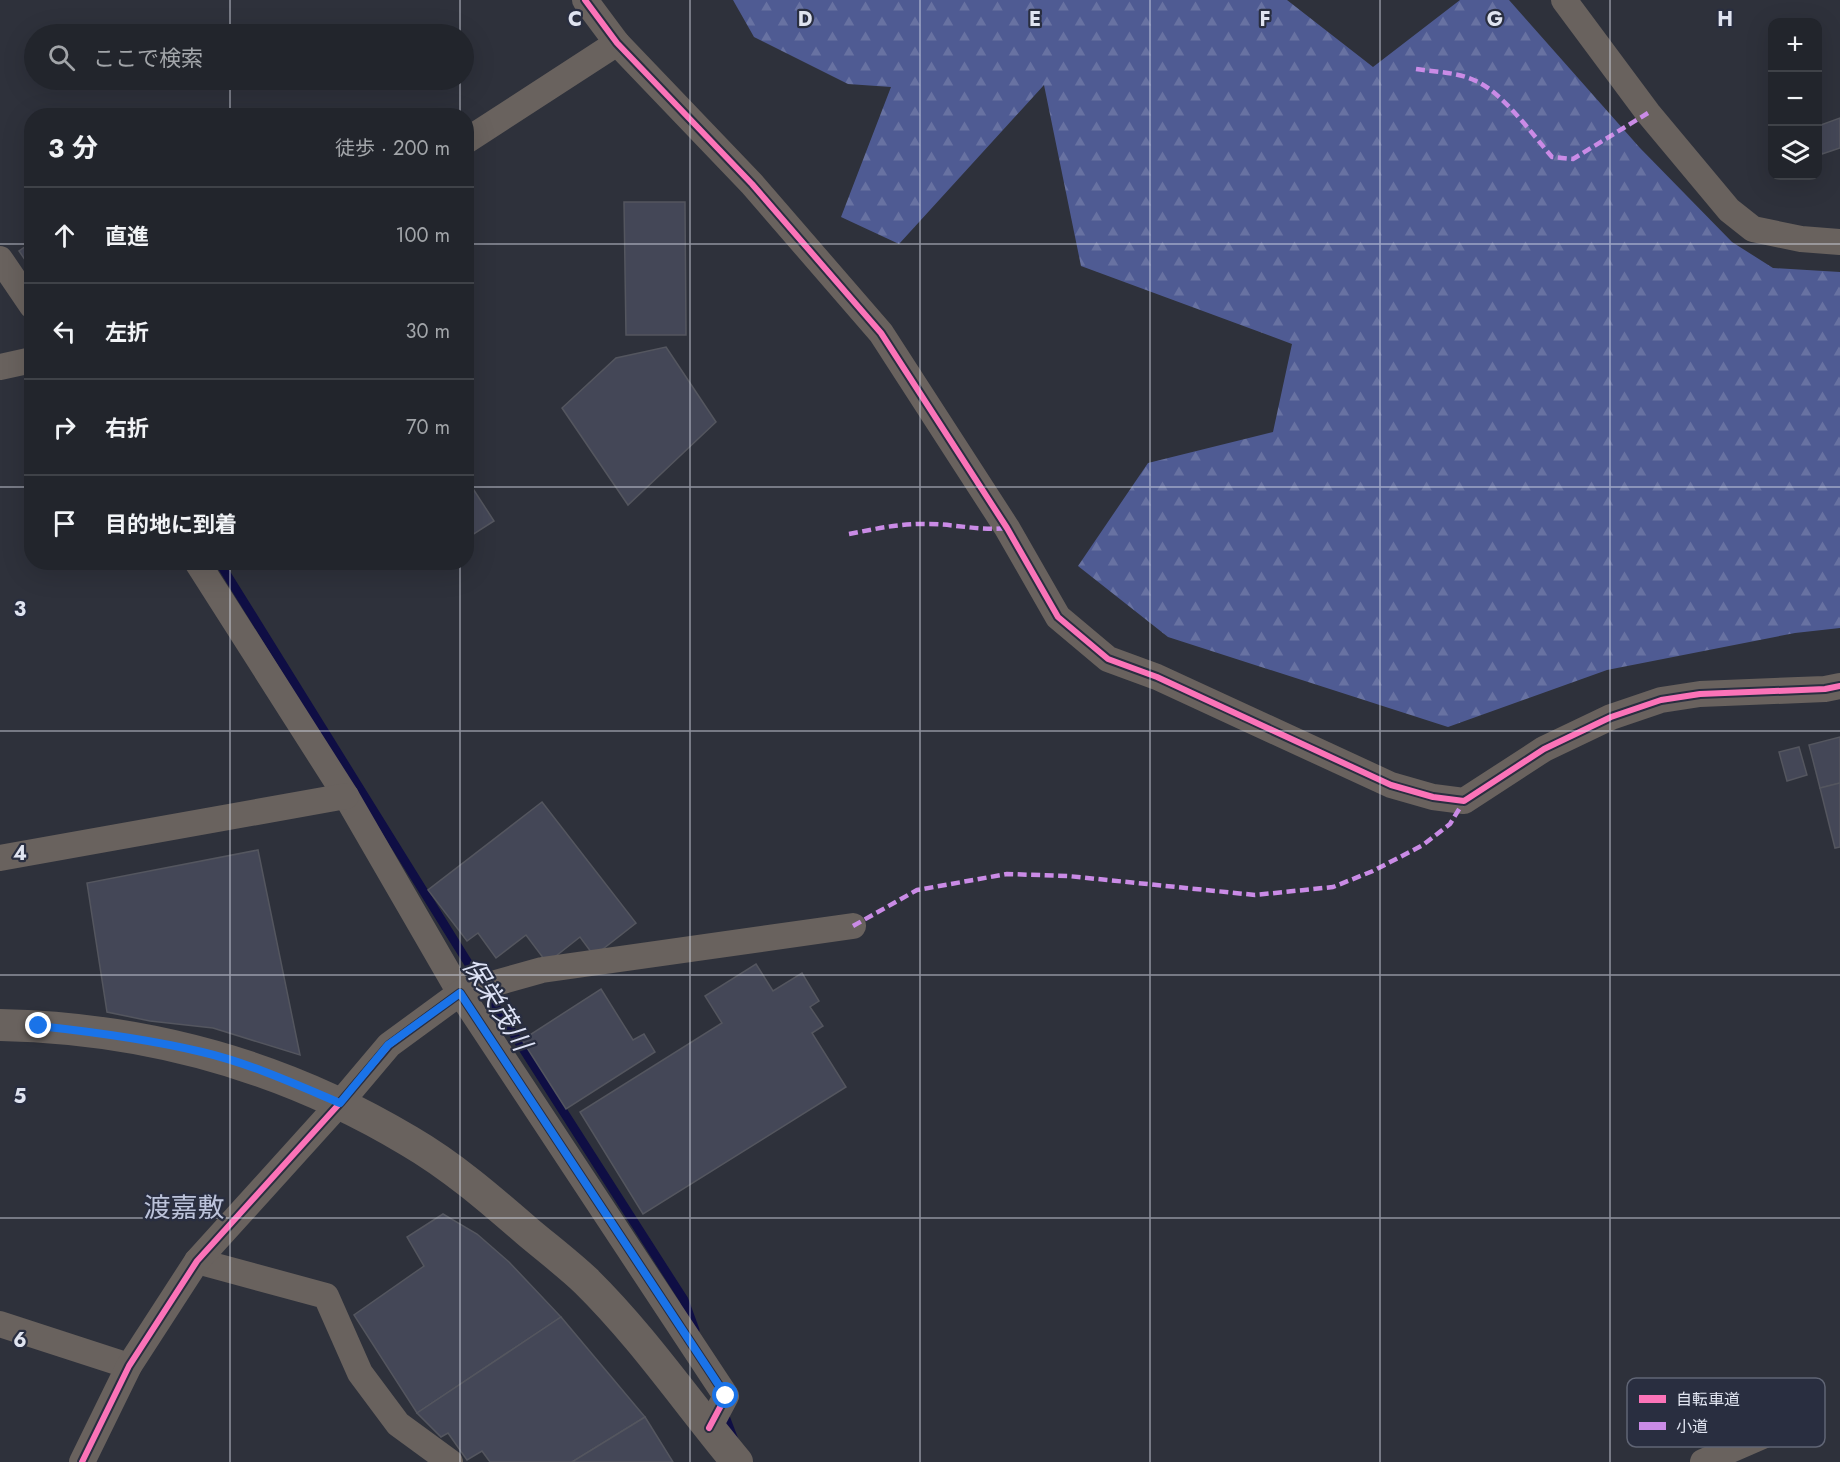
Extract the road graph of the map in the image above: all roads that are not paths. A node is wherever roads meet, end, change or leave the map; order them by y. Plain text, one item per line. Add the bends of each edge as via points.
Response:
1 (585, 0) edge
2 (1564, 0) edge
3 (617, 44) junction
4 (474, 136) edge
5 (1840, 242) edge
6 (0, 259) edge
7 (24, 294) edge
8 (24, 362) edge
9 (0, 367) edge
10 (202, 570) edge
11 (1840, 686) edge
12 (346, 796) junction
13 (0, 858) edge
14 (853, 926) dead end
15 (460, 993) junction
16 (0, 1025) edge
17 (340, 1103) junction
18 (197, 1261) junction
19 (0, 1324) edge
20 (129, 1366) junction
21 (709, 1428) junction
22 (1737, 1447) edge
23 (82, 1462) edge
24 (450, 1462) edge
25 (737, 1462) edge
26 (1703, 1462) edge

1 - 3 street
2 - 5 street via 1648,113 1729,210 1753,229
3 - 4 street
3 - 11 street via 752,184 881,333 1007,528 1058,617 1108,659 1157,677 1391,785 1464,801 1544,749 1611,717 1661,700
6 - 7 street
8 - 9 street
10 - 12 street
12 - 13 street
12 - 15 street
14 - 15 street via 542,970
15 - 17 street via 388,1045
15 - 21 street via 726,1396
16 - 17 street via 116,1034 204,1052
17 - 18 street
17 - 21 street via 410,1142 477,1189 586,1281 644,1345
18 - 20 street
18 - 24 street via 326,1296 360,1373 398,1424
19 - 20 street
20 - 23 street
21 - 25 street
22 - 26 street

